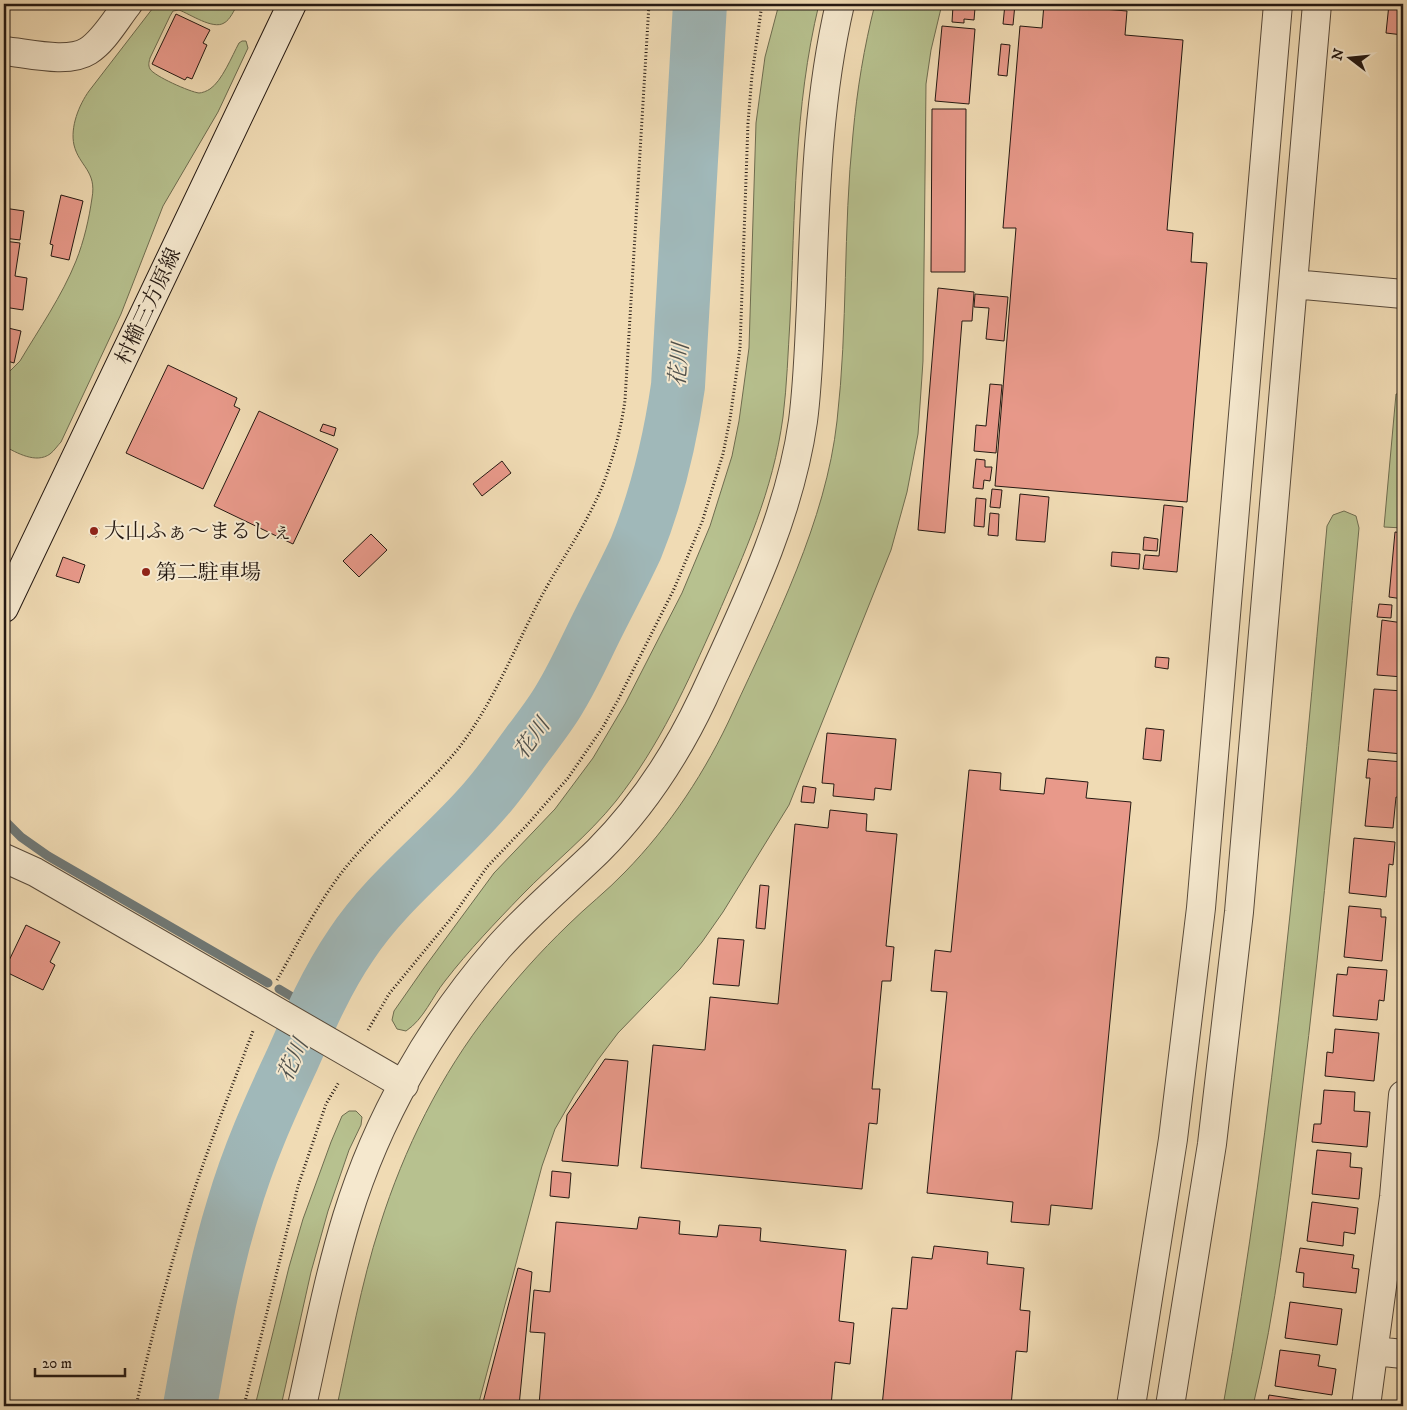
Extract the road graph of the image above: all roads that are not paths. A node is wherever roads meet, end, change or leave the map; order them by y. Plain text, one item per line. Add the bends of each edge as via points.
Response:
1 (128, 4) edge
2 (292, 4) edge
3 (840, 4) edge
4 (1278, 4) edge
5 (1316, 4) edge
6 (4, 51) edge
7 (1293, 284) junction
8 (1403, 294) edge
9 (4, 608) edge
10 (4, 858) edge
11 (404, 1084) junction
12 (1403, 1095) edge
13 (1398, 1197) edge
14 (1374, 1351) junction
15 (1403, 1354) edge
16 (302, 1406) edge
17 (1132, 1406) edge
18 (1170, 1406) edge
19 (1366, 1406) edge

1 - 6 street via 88,52 75,57
2 - 9 street, 村櫛三方原線
3 - 11 street via 825,82 819,136 803,419 782,513 765,558 701,702 657,779 600,849 499,947 460,995
4 - 17 street via 1201,908 1173,1138
5 - 7 street
7 - 8 street
7 - 18 street via 1239,912 1212,1144
10 - 11 street via 35,872
11 - 16 street via 368,1158 347,1216
12 - 13 street
13 - 14 street
14 - 15 street
14 - 19 street

